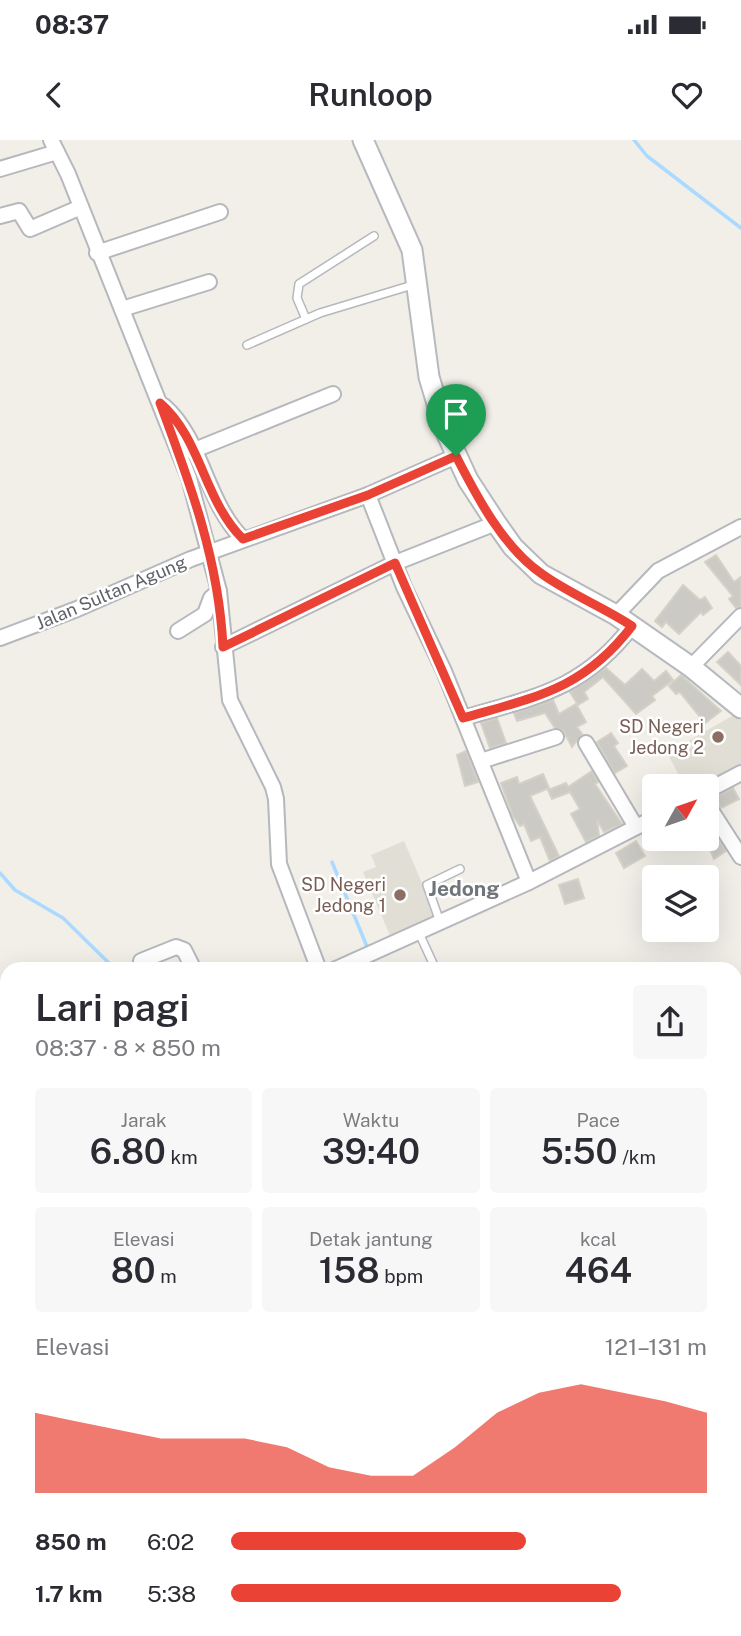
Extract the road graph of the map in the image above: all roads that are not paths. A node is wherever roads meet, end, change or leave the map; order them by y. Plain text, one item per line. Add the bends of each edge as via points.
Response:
1 (363, 140) edge
2 (54, 146) edge
3 (0, 169) edge
4 (81, 207) junction
5 (220, 212) dead end
6 (0, 216) edge
7 (374, 236) dead end
8 (97, 253) junction
9 (209, 282) dead end
10 (417, 284) junction
11 (122, 309) junction
12 (306, 319) junction
13 (247, 345) dead end
14 (333, 394) dead end
15 (160, 403) junction
16 (192, 451) junction
17 (456, 456) junction
18 (368, 495) junction
19 (496, 523) junction
20 (741, 527) edge
21 (243, 539) junction
22 (211, 552) junction
23 (395, 563) junction
24 (219, 591) junction
25 (741, 616) edge
26 (624, 621) junction
27 (178, 631) dead end
28 (0, 638) edge
29 (223, 647) junction
30 (691, 667) junction
31 (741, 708) edge
32 (463, 718) junction
33 (556, 737) dead end
34 (586, 743) dead end
35 (481, 761) junction
36 (741, 773) edge
37 (719, 785) edge
38 (719, 823) edge
39 (642, 824) edge
40 (636, 827) junction
41 (741, 857) edge
42 (460, 869) dead end
43 (529, 882) junction
44 (441, 923) junction
45 (419, 933) junction
46 (141, 961) dead end
47 (190, 962) edge
48 (316, 962) edge
49 (352, 962) edge
50 (432, 962) edge

1 - 10 street via 412,250
2 - 3 street
2 - 4 street
4 - 6 street via 30,229 19,212
4 - 8 street
5 - 8 street
7 - 12 lane via 299,284 297,299
8 - 11 street
9 - 11 street
10 - 12 lane
10 - 17 street via 429,377
11 - 15 street
12 - 13 lane
14 - 16 street
15 - 16 street via 181,426
15 - 22 street
16 - 21 street via 219,505
17 - 18 street, Jalan Sultan Agung
17 - 19 street
18 - 21 street, Jalan Sultan Agung
18 - 23 street
19 - 23 street
19 - 26 street via 541,574
20 - 26 street via 658,571
21 - 22 street, Jalan Sultan Agung
22 - 24 street
22 - 28 street, Jalan Sultan Agung
23 - 29 street
23 - 32 street
24 - 27 street via 205,614
24 - 29 street
25 - 30 street
26 - 30 street
26 - 32 street via 613,650 578,679
29 - 48 street via 230,700 276,799 282,874
30 - 31 street
32 - 35 street
33 - 35 street
34 - 40 street
35 - 43 street
36 - 37 street
38 - 41 street
39 - 40 street
40 - 43 street
42 - 44 lane via 426,888
43 - 44 street
44 - 45 street
45 - 49 street
45 - 50 lane
46 - 47 street via 176,947 184,950

